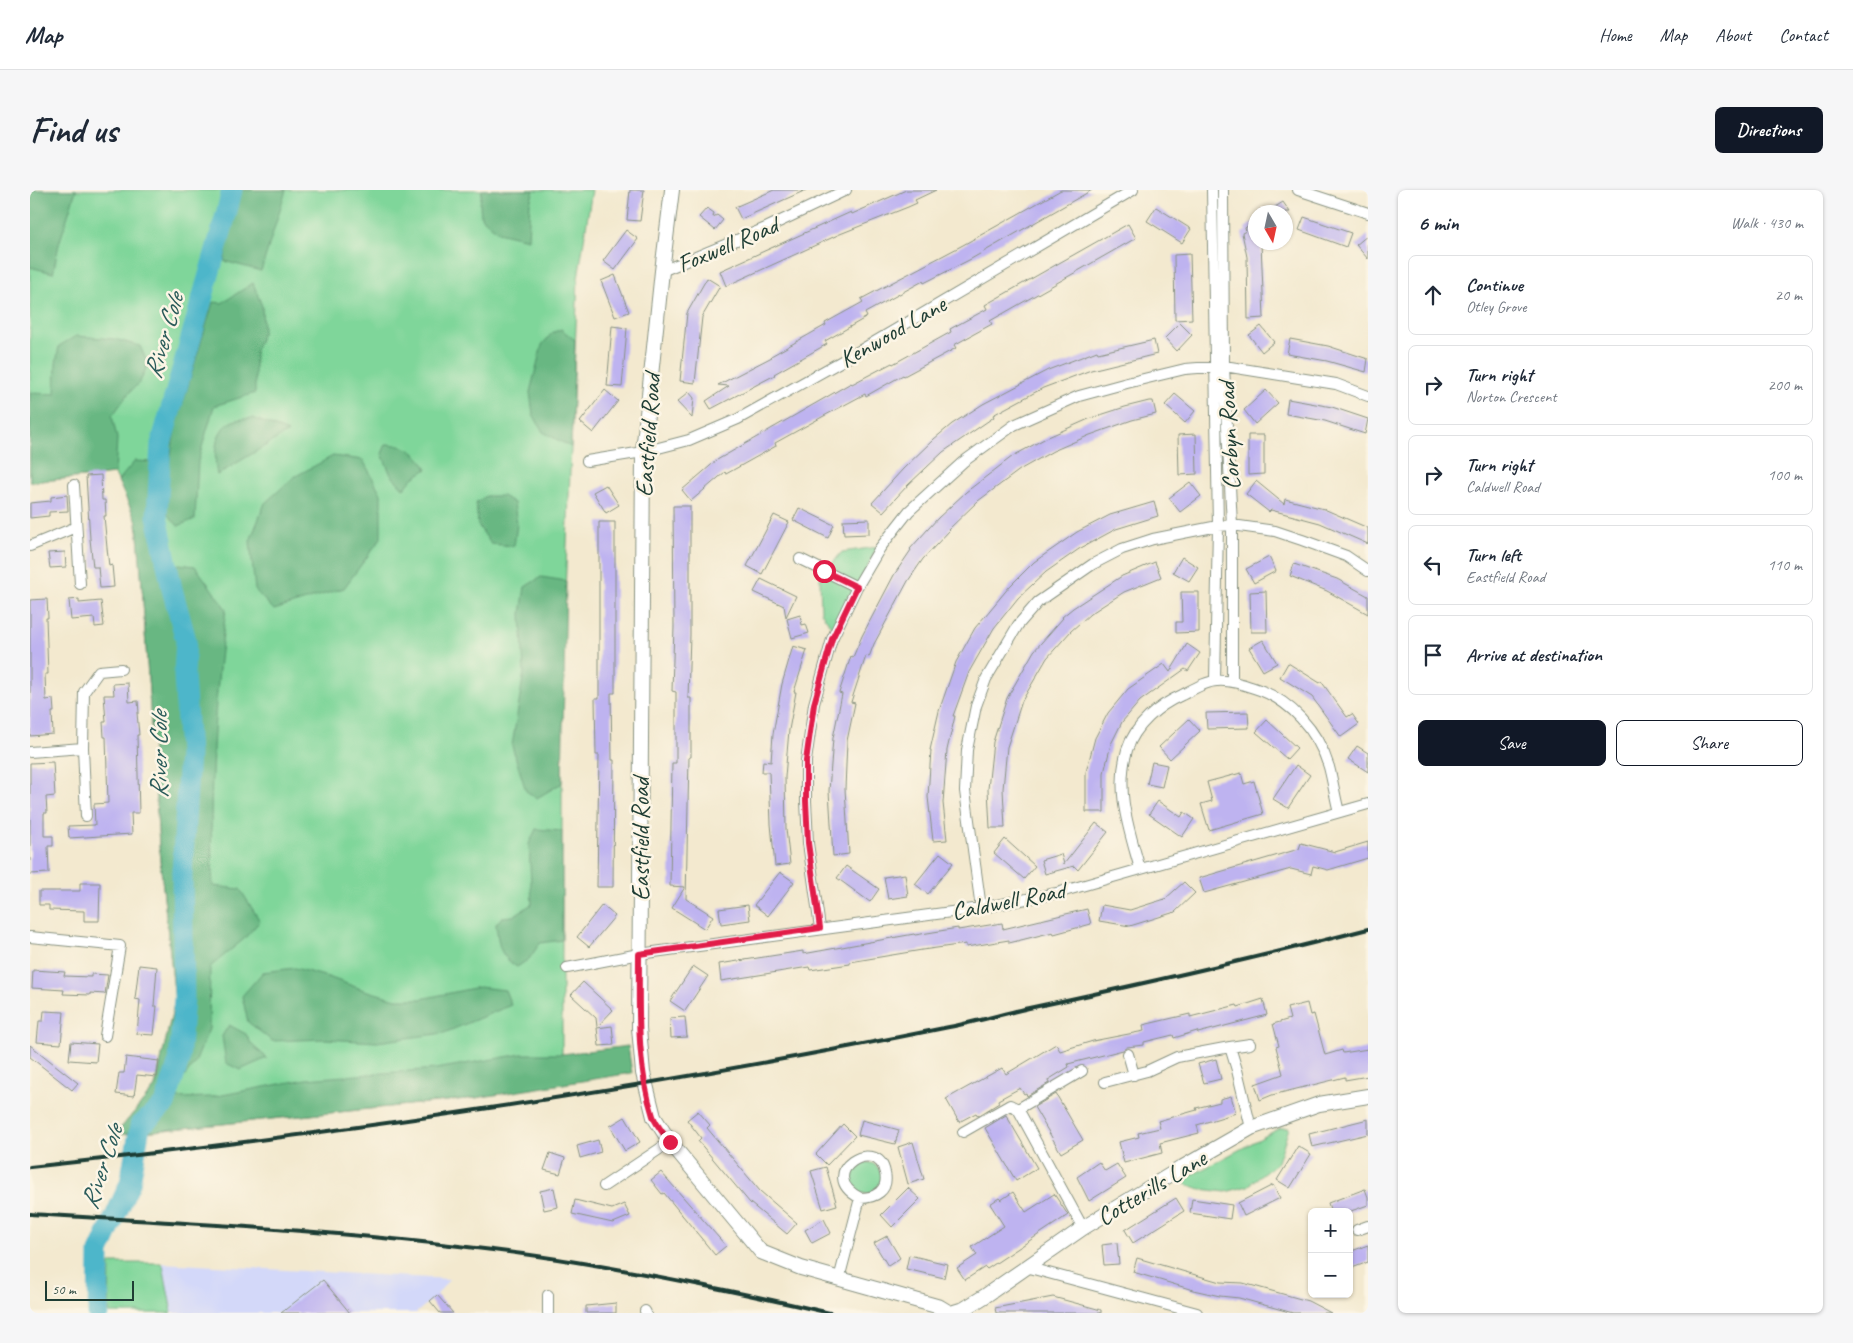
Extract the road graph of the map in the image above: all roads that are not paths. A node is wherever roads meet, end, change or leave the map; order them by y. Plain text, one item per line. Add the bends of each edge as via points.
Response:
1 (672, 190) edge
2 (846, 190) edge
3 (1133, 190) edge
4 (1212, 190) edge
5 (1223, 190) edge
6 (1298, 190) edge
7 (1368, 213) edge
8 (662, 271) junction
9 (1219, 367) junction
10 (1368, 396) edge
11 (643, 452) junction
12 (587, 461) dead end
13 (74, 485) dead end
14 (1232, 525) junction
15 (1218, 526) junction
16 (76, 527) junction
17 (30, 546) edge
18 (800, 559) dead end
19 (1368, 571) edge
20 (80, 584) dead end
21 (857, 587) junction
22 (121, 669) dead end
23 (1215, 680) junction
24 (1232, 681) junction
25 (83, 748) junction
26 (30, 752) edge
27 (1368, 804) edge
28 (1339, 812) junction
29 (86, 816) dead end
30 (1140, 869) junction
31 (981, 908) junction
32 (820, 928) junction
33 (30, 937) edge
34 (639, 954) junction
35 (567, 968) dead end
36 (105, 1036) dead end
37 (1250, 1044) dead end
38 (1230, 1048) junction
39 (1128, 1054) dead end
40 (1082, 1071) dead end
41 (1134, 1075) junction
42 (1105, 1082) dead end
43 (1368, 1096) edge
44 (1018, 1109) junction
45 (1251, 1128) junction
46 (963, 1132) dead end
47 (670, 1142) junction
48 (604, 1186) dead end
49 (860, 1198) junction
50 (1368, 1226) edge
51 (1083, 1228) junction
52 (1357, 1230) dead end
53 (1026, 1267) junction
54 (839, 1278) junction
55 (548, 1294) dead end
56 (548, 1313) edge
57 (950, 1313) edge
58 (1197, 1313) edge

1 - 8 street, Eastfield Road
2 - 8 street, Foxwell Road
3 - 11 street, Kenwood Lane via 738,419 689,440
4 - 9 street, Corbyn Road
5 - 9 street, Corbyn Road
6 - 7 street
8 - 11 street, Eastfield Road
9 - 10 street via 1336,384
9 - 14 street, Corbyn Road
9 - 15 street, Corbyn Road
9 - 21 street via 1185,369 1080,396 1014,425 963,462 909,511 880,548
11 - 12 street, Kenwood Lane
11 - 34 street, Eastfield Road
13 - 16 street
14 - 15 street
14 - 19 street via 1276,531 1346,556
14 - 24 street, Corbyn Road
15 - 23 street, Corbyn Road
15 - 31 street via 1153,539 1122,549 1038,602 1018,625 986,679 976,706 967,750 965,791
16 - 17 street
16 - 20 street
18 - 21 street
21 - 32 street via 832,639 814,704 806,761 808,843
22 - 25 street via 99,671 84,692
23 - 24 street
23 - 30 street via 1170,700 1143,721 1128,749 1122,782 1124,812
24 - 28 street via 1265,692 1292,708 1317,740 1329,766
25 - 26 street
25 - 29 street
27 - 28 street, Caldwell Road
28 - 30 street, Caldwell Road
30 - 31 street, Caldwell Road via 1057,893
31 - 32 street, Caldwell Road
32 - 34 street, Caldwell Road
33 - 36 street via 120,946
34 - 35 street, Caldwell Road
34 - 47 street, Eastfield Road via 643,1073 654,1117
37 - 38 street
38 - 41 street via 1177,1057
38 - 45 street
39 - 41 street
40 - 44 street
41 - 42 street
43 - 45 street, Cotterills Lane via 1319,1104
44 - 46 street via 1010,1105
44 - 51 street
45 - 51 street, Cotterills Lane
47 - 48 street
47 - 54 street, Eastfield Road via 761,1252 801,1268
49 - 49 street via 850,1193 844,1184 844,1172 858,1157 870,1156 880,1162 886,1183 871,1198
49 - 54 street
50 - 52 street
51 - 53 street, Cotterills Lane
53 - 57 street, Cotterills Lane via 964,1309
53 - 58 street
54 - 57 street, Eastfield Road via 940,1307
55 - 56 street

